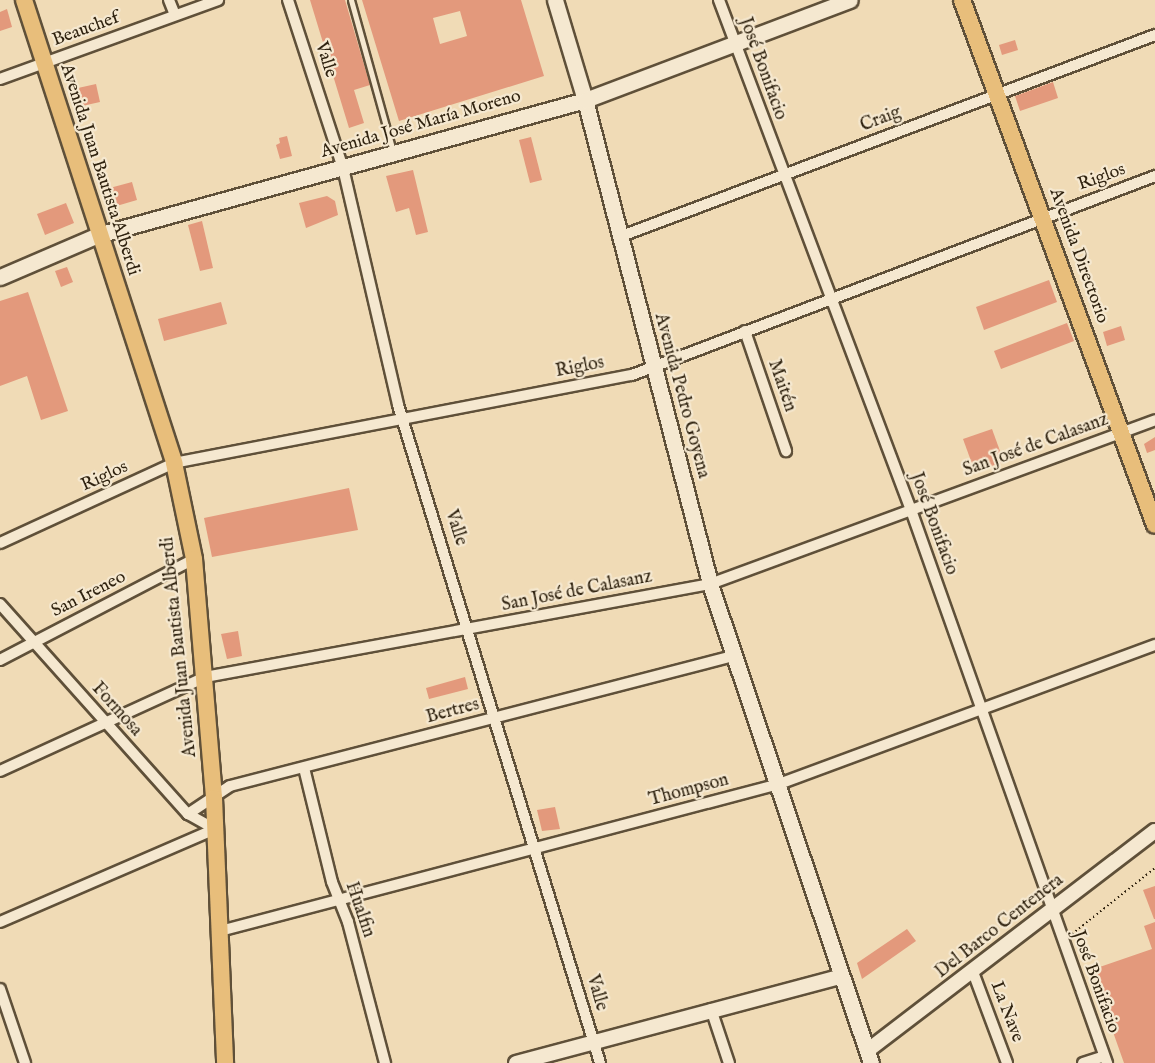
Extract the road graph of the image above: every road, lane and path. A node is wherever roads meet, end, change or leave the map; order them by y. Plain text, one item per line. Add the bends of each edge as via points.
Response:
1 (24, 0) edge
2 (169, 0) edge
3 (218, 0) edge
4 (288, 0) edge
5 (351, 0) edge
6 (555, 0) edge
7 (719, 0) edge
8 (850, 0) edge
9 (962, 0) edge
10 (175, 15) junction
11 (1155, 35) edge
12 (735, 44) junction
13 (45, 63) junction
14 (0, 79) edge
15 (996, 93) junction
16 (585, 100) junction
17 (393, 152) junction
18 (343, 168) junction
19 (783, 175) junction
20 (1155, 176) edge
21 (1043, 217) junction
22 (98, 235) junction
23 (619, 237) junction
24 (0, 277) edge
25 (831, 297) junction
26 (745, 331) junction
27 (652, 366) junction
28 (403, 420) junction
29 (1155, 420) edge
30 (1121, 432) junction
31 (786, 451) dead end
32 (174, 463) junction
33 (911, 510) junction
34 (1155, 525) edge
35 (0, 543) edge
36 (194, 559) junction
37 (710, 584) junction
38 (0, 604) edge
39 (469, 628) junction
40 (33, 642) junction
41 (1155, 645) edge
42 (733, 656) junction
43 (0, 660) edge
44 (205, 676) junction
45 (981, 708) junction
46 (495, 718) junction
47 (104, 722) junction
48 (304, 768) junction
49 (0, 771) edge
50 (781, 791) junction
51 (214, 798) junction
52 (188, 814) junction
53 (215, 829) junction
54 (1155, 831) edge
55 (536, 849) junction
56 (1155, 868) edge
57 (339, 900) junction
58 (1053, 910) junction
59 (0, 922) edge
60 (220, 931) junction
61 (1063, 942) junction
62 (973, 972) junction
63 (839, 976) junction
64 (0, 989) edge
65 (711, 1009) junction
66 (593, 1042) junction
67 (869, 1057) edge
68 (1106, 1060) edge
69 (25, 1063) edge
70 (225, 1063) edge
71 (385, 1063) edge
72 (516, 1063) edge
73 (600, 1063) edge
74 (729, 1063) edge
75 (1007, 1063) edge
76 (1083, 1063) edge

1 - 13 main road, Avenida Juan Bautista Alberdi
2 - 10 street
3 - 10 street, Beauchef
4 - 18 street, Valle
5 - 17 lane
6 - 16 main road, Avenida Pedro Goyena
7 - 12 street, José Bonifacio
8 - 12 main road, Avenida José María Moreno
9 - 15 main road, Avenida Directorio
10 - 13 street, Beauchef
11 - 15 street, Craig
12 - 16 main road, Avenida José María Moreno
12 - 19 street, José Bonifacio
13 - 14 street, Beauchef
13 - 22 main road, Avenida Juan Bautista Alberdi
15 - 19 street, Craig
15 - 21 main road, Avenida Directorio
16 - 17 main road, Avenida José María Moreno
16 - 23 main road, Avenida Pedro Goyena
17 - 18 main road, Avenida José María Moreno
18 - 22 main road, Avenida José María Moreno
18 - 28 street, Valle
19 - 23 street, Craig
19 - 25 street, José Bonifacio
20 - 21 street, Riglos
21 - 25 street, Riglos
21 - 30 main road, Avenida Directorio
22 - 24 main road, Avenida José María Moreno
22 - 32 main road, Avenida Juan Bautista Alberdi
23 - 27 main road, Avenida Pedro Goyena
25 - 26 street, Riglos
25 - 33 street, José Bonifacio
26 - 27 street, Riglos
26 - 31 street, Maitén
27 - 28 street, Riglos via 632,375
27 - 37 main road, Avenida Pedro Goyena
28 - 32 street, Riglos
28 - 39 street, Valle
29 - 30 street, San José de Calasanz
30 - 33 street, San José de Calasanz
30 - 34 main road, Avenida Directorio
32 - 35 street, Riglos
32 - 36 main road, Avenida Juan Bautista Alberdi
33 - 37 street, San José de Calasanz
33 - 45 street, José Bonifacio
36 - 40 street, San Ireneo
36 - 44 main road, Avenida Juan Bautista Alberdi
37 - 39 street, San José de Calasanz
37 - 42 main road, Avenida Pedro Goyena
38 - 40 street, Formosa
39 - 44 street, San José de Calasanz
39 - 46 street, Valle
40 - 43 street, San Ireneo
40 - 47 street, Formosa
41 - 45 street, Thompson
42 - 46 street, Bertres
42 - 50 main road, Avenida Pedro Goyena
44 - 47 street, San José de Calasanz
44 - 51 main road, Avenida Juan Bautista Alberdi
45 - 50 street, Thompson
45 - 58 street, José Bonifacio
46 - 48 street, Bertres
46 - 55 street, Valle
47 - 49 street, San José de Calasanz
47 - 52 street, Formosa
48 - 51 street, Bertres via 230,786
48 - 57 street, Hualfin
50 - 55 street, Thompson
50 - 63 main road, Avenida Pedro Goyena via 784,816 820,934
51 - 52 street, Bertres
51 - 53 main road, Avenida Juan Bautista Alberdi
52 - 53 street, Formosa
53 - 59 street
53 - 60 main road, Avenida Juan Bautista Alberdi
54 - 58 street, Del Barco Centenera
55 - 57 street, Thompson
55 - 66 street, Valle
56 - 61 path
57 - 60 street, Thompson
57 - 71 street, Hualfin
58 - 61 street, José Bonifacio
58 - 62 street, Del Barco Centenera
60 - 70 main road, Avenida Juan Bautista Alberdi
61 - 68 street, José Bonifacio
62 - 67 street, Del Barco Centenera
62 - 75 street, La Nave
63 - 65 street
63 - 67 main road, Avenida Pedro Goyena
64 - 69 street
65 - 66 street
65 - 74 street
66 - 72 street
66 - 73 street, Valle
68 - 76 street

